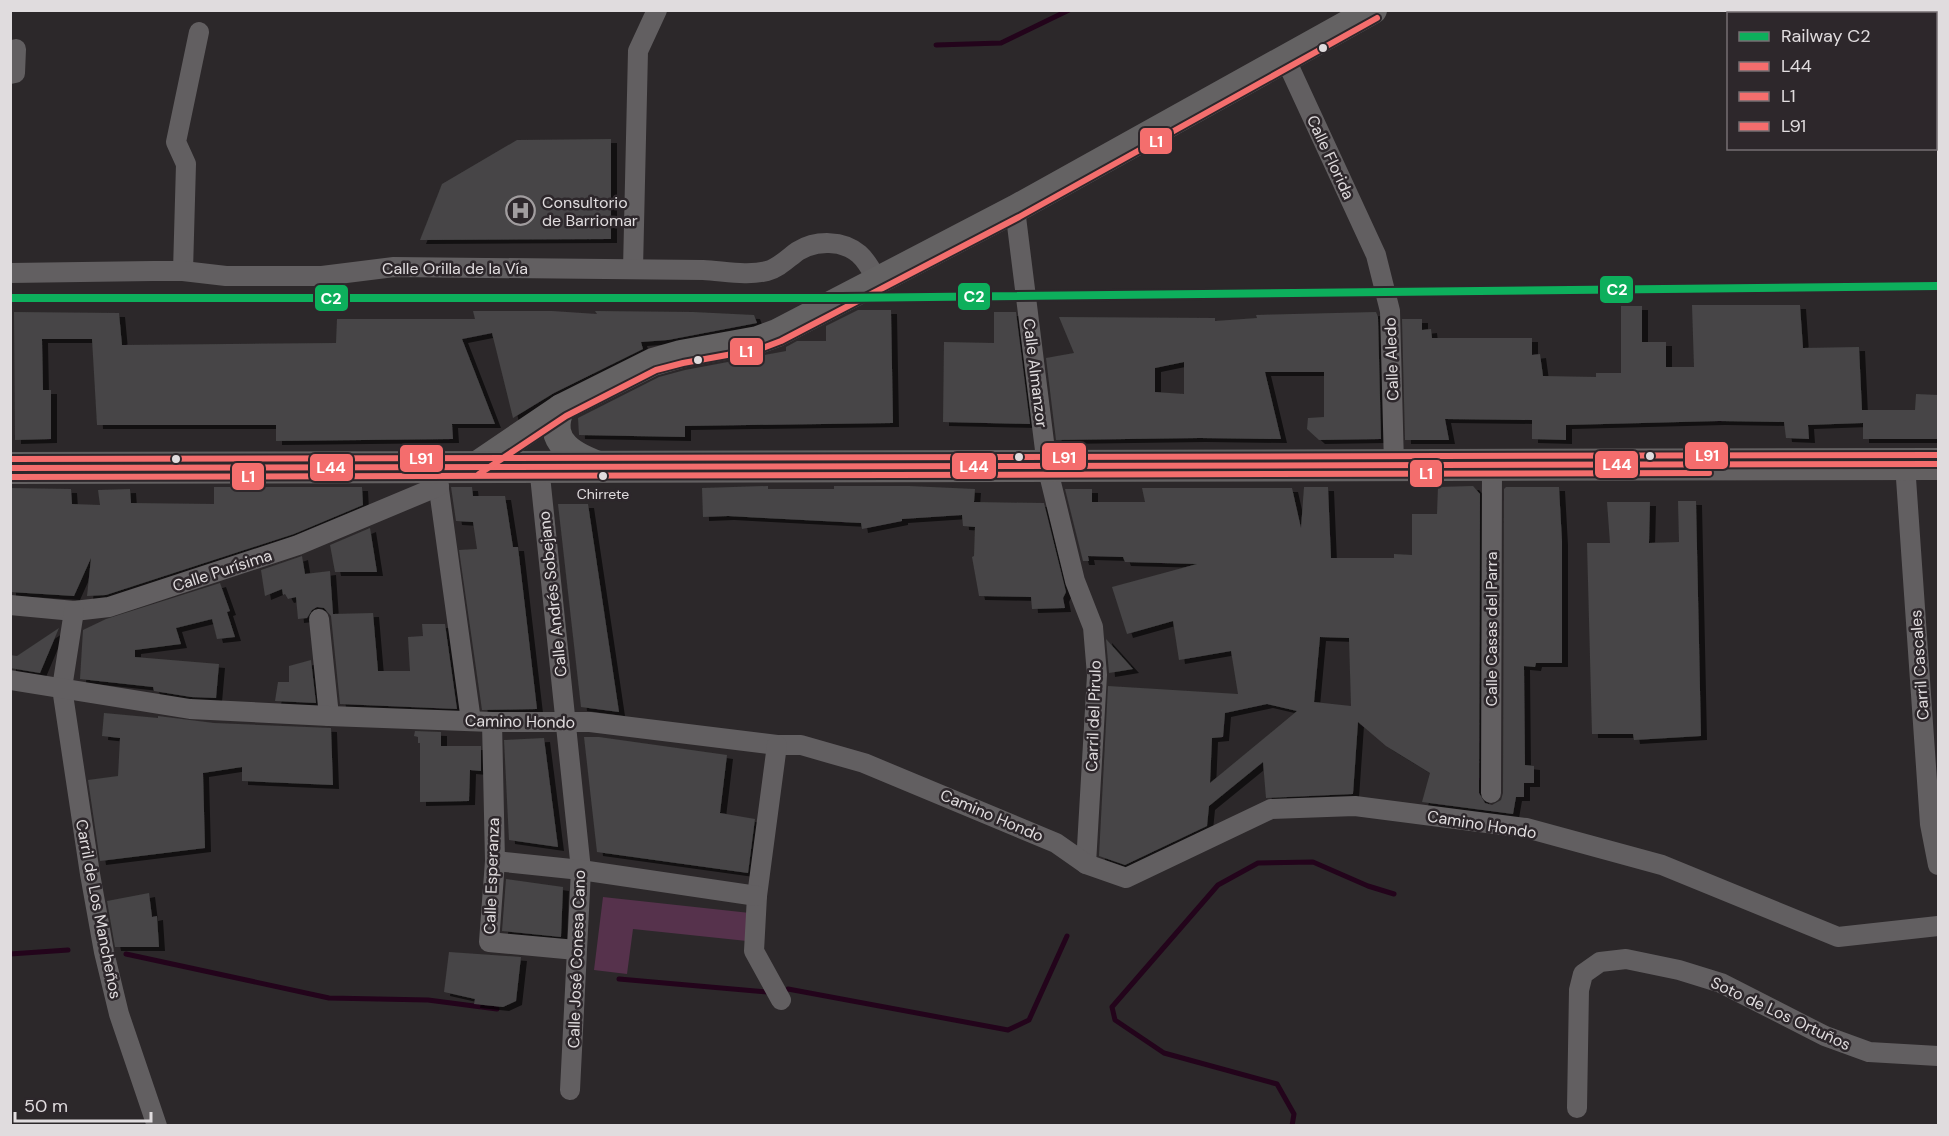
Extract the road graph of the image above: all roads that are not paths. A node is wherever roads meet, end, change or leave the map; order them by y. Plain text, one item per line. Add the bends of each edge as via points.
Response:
1 (657, 10) edge
2 (1373, 10) edge
3 (199, 32) dead end
4 (16, 49) dead end
5 (1286, 60) junction
6 (10, 74) edge
7 (1015, 209) junction
8 (1376, 255) joint
9 (633, 269) junction
10 (183, 272) junction
11 (10, 273) edge
12 (877, 280) junction
13 (561, 408) junction
14 (1905, 464) junction
15 (1938, 464) edge
16 (1394, 465) junction
17 (1492, 465) junction
18 (539, 466) junction
19 (604, 466) junction
20 (656, 466) junction
21 (1047, 466) junction
22 (474, 467) junction
23 (10, 468) edge
24 (437, 476) junction
25 (10, 605) edge
26 (74, 611) junction
27 (319, 619) dead end
28 (10, 680) edge
29 (62, 688) junction
30 (330, 716) junction
31 (471, 720) junction
32 (566, 721) junction
33 (492, 722) junction
34 (777, 745) junction
35 (1491, 793) dead end
36 (495, 861) junction
37 (1086, 864) junction
38 (1938, 865) edge
39 (581, 870) junction
40 (757, 896) junction
41 (1938, 926) edge
42 (576, 950) junction
43 (782, 1000) dead end
44 (1938, 1056) edge
45 (570, 1090) dead end
46 (1577, 1108) dead end
47 (157, 1125) edge

1 - 9 street via 638,51
2 - 5 main road
3 - 10 street via 176,142 186,164
4 - 6 street via 15,72
5 - 7 main road
5 - 8 street, Calle Florida
7 - 12 main road
7 - 21 street, Calle Almanzor
8 - 16 street, Calle Aledo via 1390,311
9 - 10 street, Calle Orilla de la Vía via 394,267 322,276
9 - 12 street, Calle Orilla de la Vía via 760,273 812,245 825,243 851,248
10 - 11 street, Calle Orilla de la Vía
12 - 13 main road via 767,337 667,357
13 - 19 main road via 556,422 559,438 575,454
13 - 22 main road
14 - 15 main road
14 - 17 main road
14 - 38 street, Carril Cascales via 1930,824
16 - 17 main road
16 - 21 main road
17 - 35 street, Calle Casas del Parra
18 - 19 main road
18 - 20 main road via 569,484 657,485
18 - 22 main road
18 - 32 street, Calle Andrés Sobejano
19 - 20 main road
20 - 21 main road
21 - 37 street, Carril del Pirulo via 1075,581 1094,637 1097,675
22 - 24 main road
23 - 24 main road
24 - 26 street, Calle Purísima via 298,545 110,607
24 - 31 street
25 - 26 street, Calle Purísima
26 - 29 street
27 - 30 street
28 - 29 street, Camino Hondo
29 - 30 street, Camino Hondo via 190,709
29 - 47 street, Carril de Los Mancheños via 104,952 119,1014
30 - 31 street, Camino Hondo
31 - 33 street, Camino Hondo
32 - 33 street, Camino Hondo
32 - 34 street, Camino Hondo
32 - 39 street, Calle José Conesa Cano
33 - 36 street, Calle Esperanza
34 - 37 street, Camino Hondo via 801,745 864,763 1056,843
34 - 40 street
36 - 39 street
36 - 42 street, Calle Esperanza via 489,942
37 - 41 street, Camino Hondo via 1126,878 1271,809 1355,806 1526,828 1651,862 1838,936
39 - 40 street
39 - 42 street, Calle José Conesa Cano
40 - 43 street via 754,951
42 - 45 street, Calle José Conesa Cano
44 - 46 street, Soto de Los Ortuños via 1869,1052 1825,1036 1721,983 1626,958 1600,962 1583,974 1579,990

